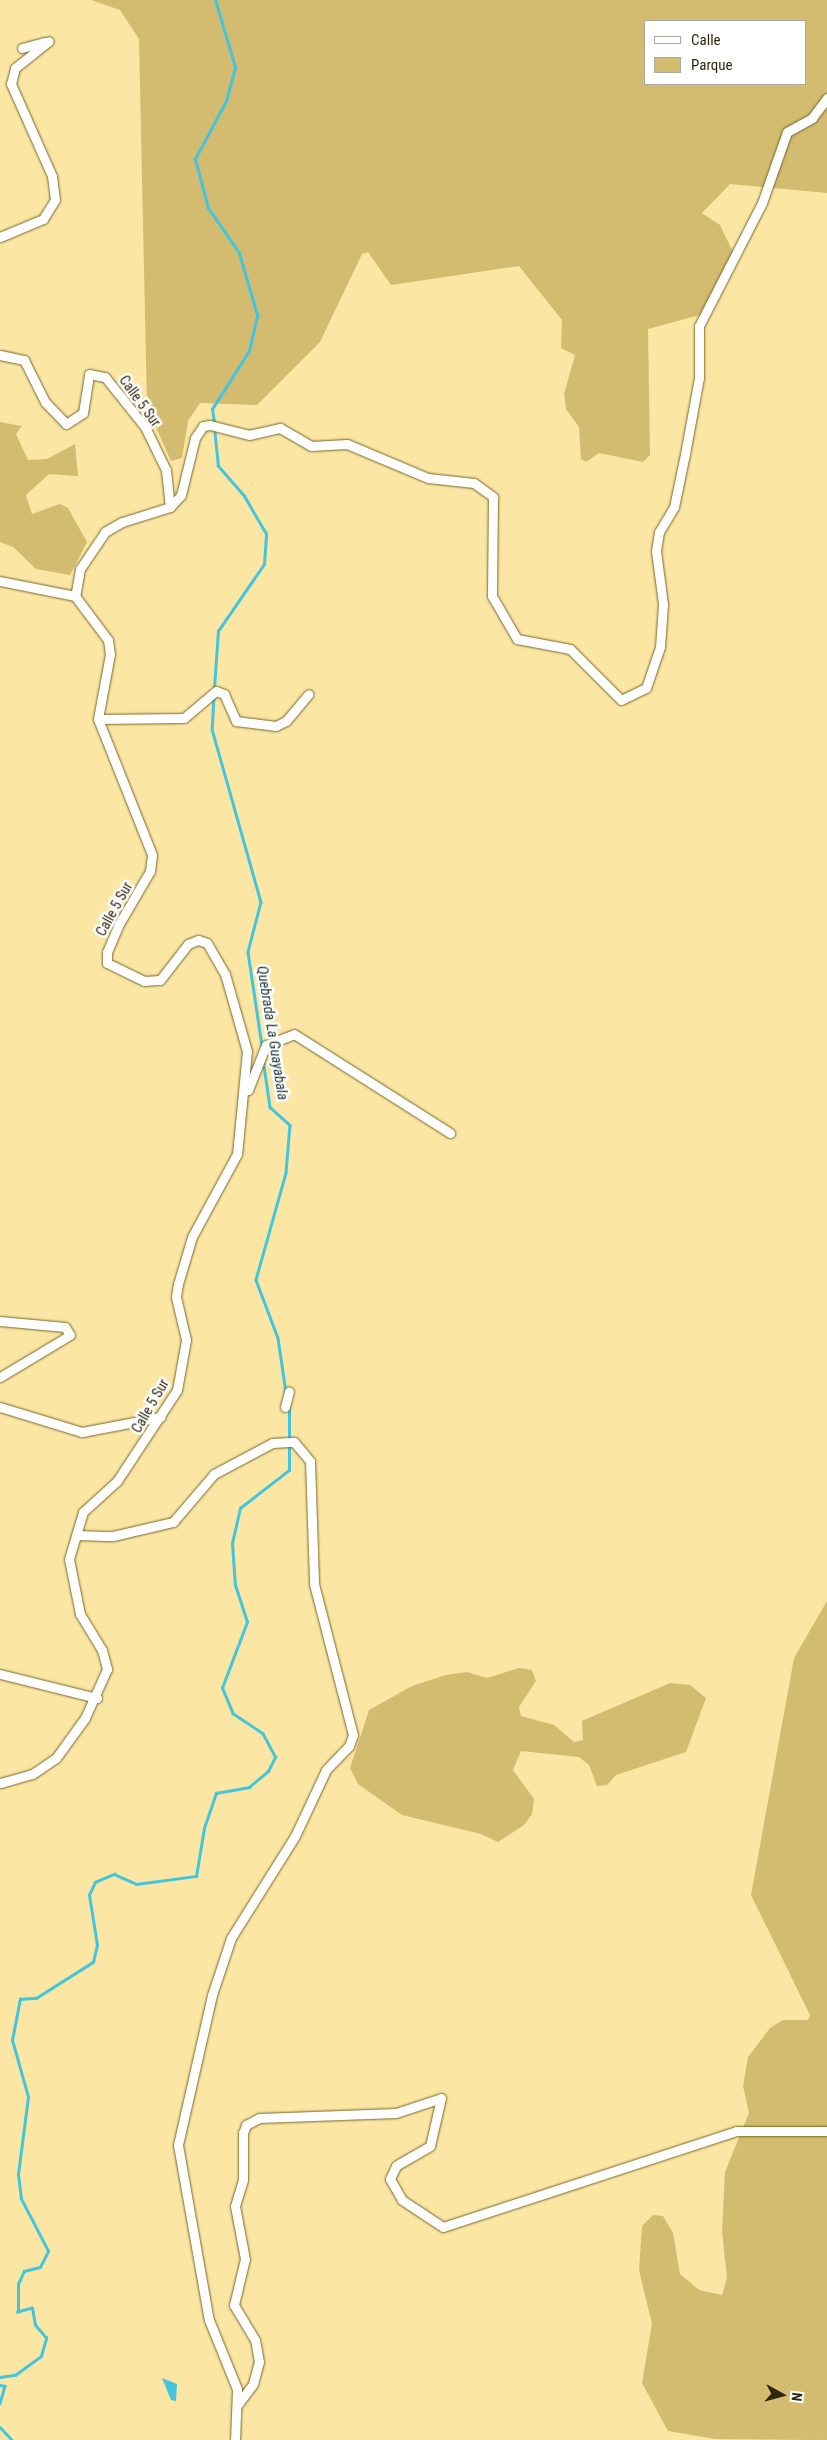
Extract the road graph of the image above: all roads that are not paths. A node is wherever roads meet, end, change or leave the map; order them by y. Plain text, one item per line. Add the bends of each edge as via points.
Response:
1 (22, 48) dead end
2 (827, 98) edge
3 (0, 236) edge
4 (0, 355) edge
5 (170, 507) junction
6 (0, 581) edge
7 (75, 596) junction
8 (309, 694) dead end
9 (98, 719) junction
10 (246, 1096) junction
11 (450, 1133) dead end
12 (0, 1321) edge
13 (0, 1378) edge
14 (289, 1391) dead end
15 (0, 1407) edge
16 (285, 1407) dead end
17 (161, 1417) junction
18 (76, 1535) junction
19 (0, 1674) edge
20 (97, 1698) junction
21 (0, 1783) edge
22 (827, 2131) edge
23 (238, 2404) junction
24 (235, 2440) edge

1 - 3 street via 49,41 21,62 11,84 52,176 55,200 42,219
2 - 5 street via 812,118 787,132 762,203 700,326 698,378 685,454 674,507 659,532 656,551 662,604 660,647 646,688 621,700 570,648 517,640 492,596 496,510 487,490 474,483 428,478 347,444 311,446 280,428 249,435 213,425 203,426 195,438 181,495
4 - 5 street, Calle 5 Sur via 24,360 45,402 66,424 83,413 89,374 105,377 145,426 166,470
5 - 7 street via 122,522 105,532 80,569
6 - 7 street
7 - 9 street via 108,640 110,650
8 - 9 street via 286,721 266,726 236,722 224,694 213,691 184,718
9 - 10 street, Calle 5 Sur via 152,855 150,871 119,924 107,952 107,963 144,981 160,980 188,944 198,940 207,943 225,974 243,1037
10 - 11 street via 266,1045 284,1035 303,1036
10 - 17 street, Calle 5 Sur via 237,1154 183,1262 176,1297 186,1358 177,1390
12 - 13 street via 65,1327 70,1335
14 - 16 street
15 - 17 street via 82,1432
17 - 18 street, Calle 5 Sur via 117,1481 83,1512
18 - 20 street, Calle 5 Sur via 69,1559 76,1598 107,1665
18 - 23 street via 113,1536 173,1522 223,1467 272,1443 291,1441 310,1461 314,1584 353,1734 349,1746 326,1770 295,1836 231,1938 212,1995 178,2145 209,2320 231,2371
19 - 20 street
20 - 21 street, Calle 5 Sur via 56,1758 32,1774
22 - 23 street via 736,2131 443,2227 402,2200 390,2179 396,2166 430,2146 441,2098 396,2113 260,2118 246,2126 243,2133 242,2180 235,2206 245,2259 234,2305 254,2340 259,2362 252,2384
23 - 24 street

